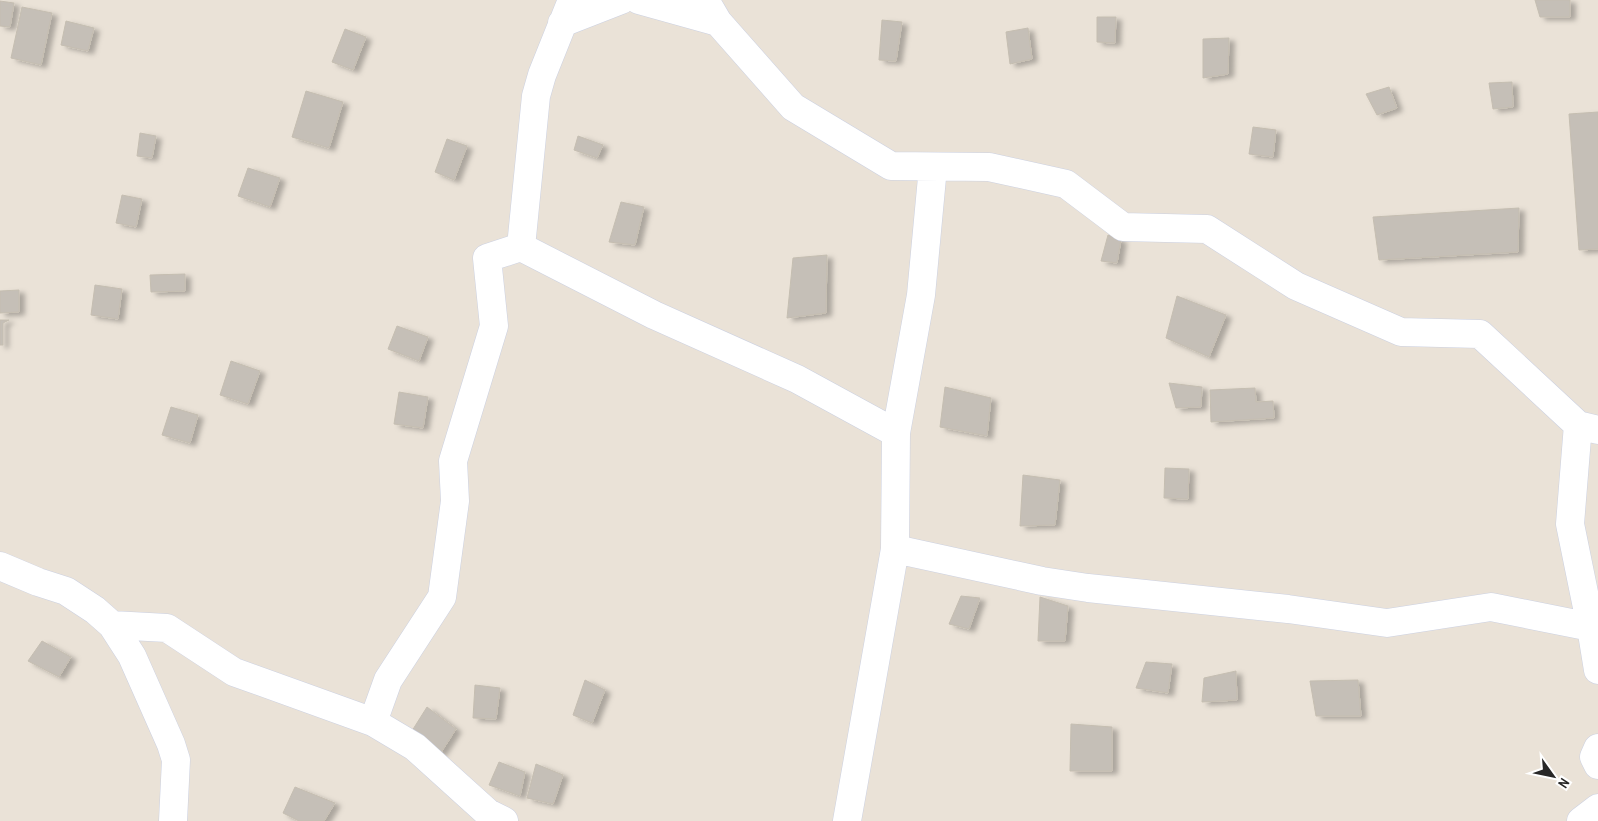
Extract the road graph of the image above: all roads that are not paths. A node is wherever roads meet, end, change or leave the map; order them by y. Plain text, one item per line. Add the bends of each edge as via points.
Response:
1 (621, 0) edge
2 (639, 0) edge
3 (712, 11) edge
4 (567, 12) edge
5 (933, 167) junction
6 (521, 247) junction
7 (1588, 427) edge
8 (896, 433) junction
9 (895, 549) junction
10 (0, 566) edge
11 (112, 625) junction
12 (1591, 628) junction
13 (1598, 670) edge
14 (373, 722) junction
15 (1598, 748) edge
16 (1598, 765) edge
17 (1598, 808) edge
18 (173, 821) edge
19 (504, 821) edge
20 (847, 821) edge
21 (1581, 821) edge

1 - 4 street
2 - 3 street
3 - 5 street via 793,107 891,166
4 - 6 street via 536,96
5 - 7 street via 989,167 1066,184 1123,227 1207,229 1296,286 1401,332 1480,334
5 - 8 street via 921,295
6 - 8 street via 654,315 797,379
6 - 14 street via 487,258 494,326 454,460 455,502 442,597 388,680
7 - 12 street via 1570,524
8 - 9 street
9 - 12 street via 1088,588 1387,623 1491,607
9 - 20 street
10 - 11 street via 66,591
11 - 14 street via 167,628 234,672
11 - 18 street via 132,656 176,760
12 - 13 street
14 - 19 street via 415,747 488,813
15 - 16 street via 1594,757
17 - 21 street

